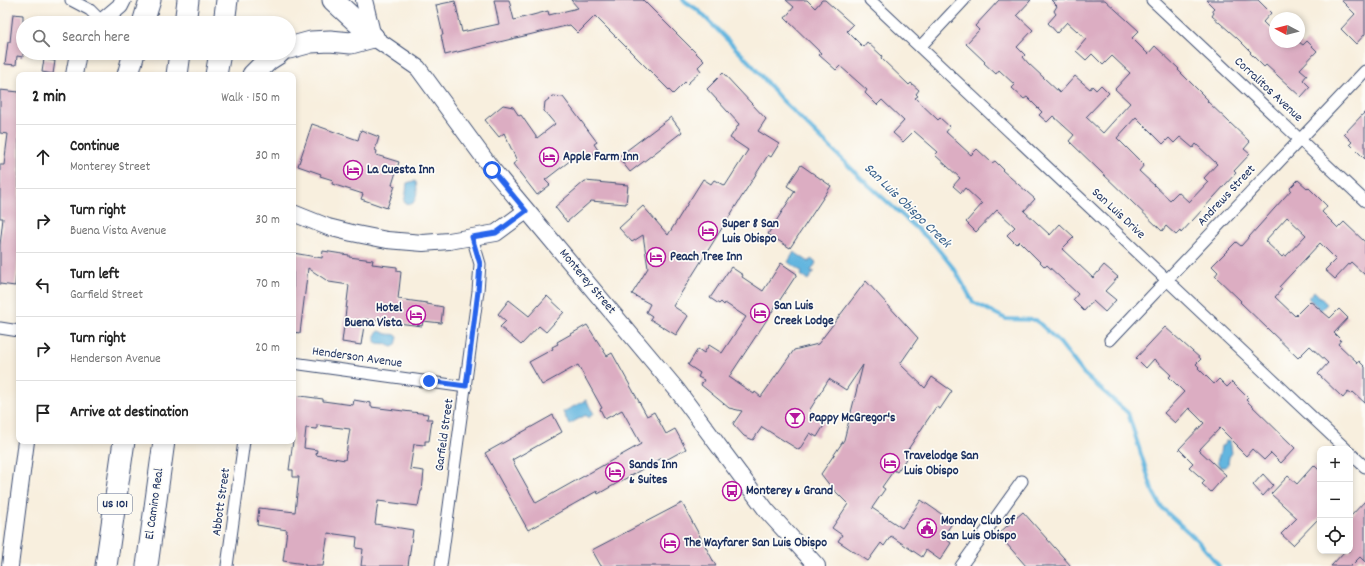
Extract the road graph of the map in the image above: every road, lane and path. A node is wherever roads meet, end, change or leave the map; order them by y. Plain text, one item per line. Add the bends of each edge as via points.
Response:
1 (71, 0) edge
2 (123, 0) edge
3 (150, 0) edge
4 (188, 0) edge
5 (227, 0) edge
6 (333, 0) edge
7 (364, 0) edge
8 (870, 0) edge
9 (964, 0) edge
10 (1152, 0) edge
11 (95, 16) edge
12 (110, 16) edge
13 (145, 16) edge
14 (186, 16) edge
15 (225, 16) edge
16 (373, 38) junction
17 (296, 45) edge
18 (920, 47) junction
19 (77, 60) edge
20 (132, 60) edge
21 (179, 60) edge
22 (219, 60) edge
23 (268, 60) edge
24 (1365, 71) edge
25 (75, 72) edge
26 (129, 72) edge
27 (177, 72) edge
28 (217, 72) edge
29 (256, 72) edge
30 (1300, 140) junction
31 (1365, 201) edge
32 (526, 211) junction
33 (296, 214) edge
34 (472, 237) junction
35 (1167, 280) junction
36 (0, 328) edge
37 (16, 330) edge
38 (1110, 340) dead end
39 (296, 363) edge
40 (466, 386) junction
41 (26, 444) edge
42 (124, 444) edge
43 (164, 444) edge
44 (244, 444) edge
45 (1343, 446) edge
46 (1353, 456) edge
47 (1365, 467) edge
48 (1022, 481) dead end
49 (0, 565) edge
50 (7, 566) edge
51 (10, 566) edge
52 (106, 566) edge
53 (147, 566) edge
54 (227, 566) edge
55 (441, 566) edge
56 (817, 566) edge
57 (961, 566) edge

1 - 11 street via 90,10
2 - 12 street
3 - 13 highway
4 - 14 highway
5 - 15 highway
6 - 16 highway
7 - 16 street
8 - 18 street, San Luis Drive
9 - 18 street
10 - 30 street, Corralitos Avenue
16 - 17 highway via 351,43 316,42
16 - 32 street, Monterey Street via 418,68 492,170
18 - 35 street, San Luis Drive
19 - 25 street
20 - 26 highway
21 - 27 highway
22 - 28 highway
23 - 29 highway
24 - 30 street, Andrews Street
30 - 31 street, Corralitos Avenue
30 - 35 street, Andrews Street
32 - 34 street via 496,233
32 - 56 street, Monterey Street via 678,390 767,511
33 - 34 street via 328,227 387,240 423,243
34 - 40 street, Garfield Street via 480,264
35 - 38 street, Andrews Street
35 - 45 street, San Luis Drive
36 - 37 street
39 - 40 street, Henderson Avenue
40 - 55 street, Garfield Street
41 - 51 street
42 - 52 highway, US 101
43 - 53 highway, El Camino Real
44 - 54 street, Abbott Street
46 - 47 street
48 - 57 street
49 - 50 street

